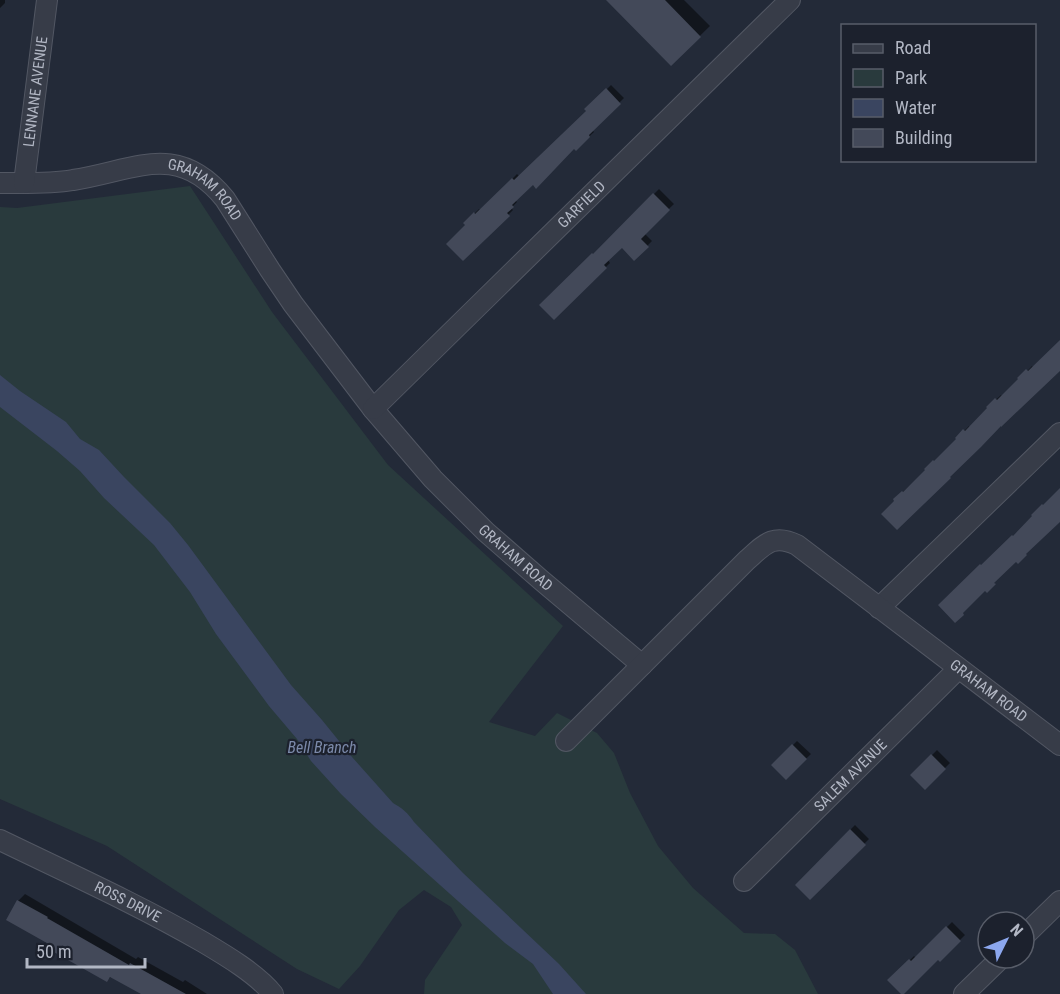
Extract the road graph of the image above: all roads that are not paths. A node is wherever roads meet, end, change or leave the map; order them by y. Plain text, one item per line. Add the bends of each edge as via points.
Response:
1 (47, 0) edge
2 (790, 0) edge
3 (0, 183) edge
4 (24, 183) junction
5 (373, 409) junction
6 (1060, 433) edge
7 (879, 608) junction
8 (642, 665) junction
9 (958, 669) junction
10 (566, 741) dead end
11 (1060, 745) edge
12 (0, 840) edge
13 (744, 881) dead end
14 (1060, 901) edge
15 (1036, 924) edge
16 (989, 970) edge
17 (273, 994) edge
18 (964, 994) edge

1 - 4 street, LENNANE AVENUE
2 - 5 street, GARFIELD
3 - 4 street, GRAHAM ROAD
4 - 5 street, GRAHAM ROAD via 73,180 149,164 172,164 202,177 218,189 293,304
5 - 8 street, GRAHAM ROAD via 433,479 486,532
6 - 7 street
7 - 8 street, GRAHAM ROAD via 797,545 786,539 774,539 747,560
7 - 9 street, GRAHAM ROAD
8 - 10 street
9 - 11 street, GRAHAM ROAD
9 - 13 street, SALEM AVENUE
12 - 17 street, ROSS DRIVE via 172,924 223,953
14 - 15 street
16 - 18 street

